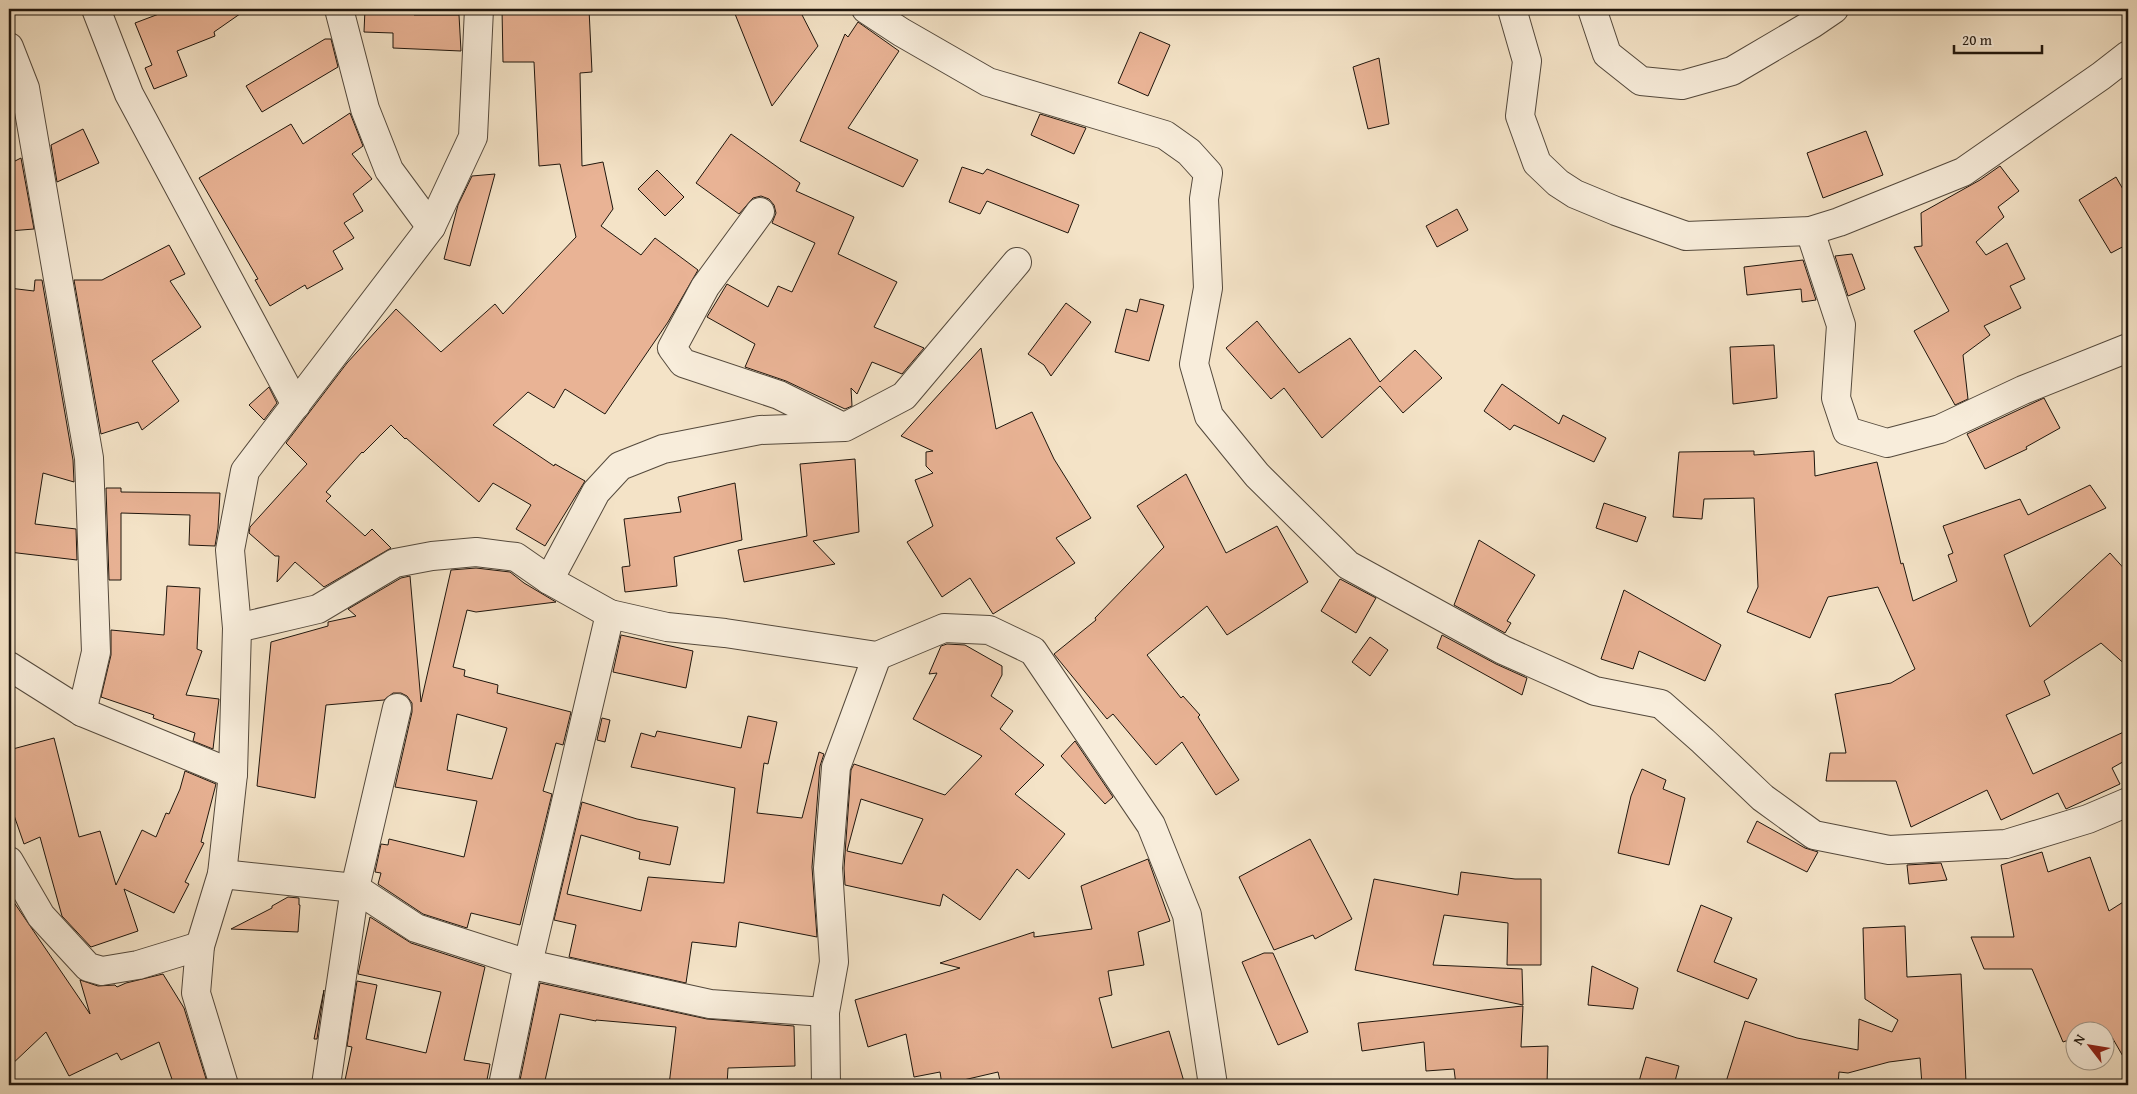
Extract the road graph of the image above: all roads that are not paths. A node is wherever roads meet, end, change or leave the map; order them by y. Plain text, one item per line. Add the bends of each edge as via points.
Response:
1 (96, 9) edge
2 (339, 9) edge
3 (479, 9) edge
4 (866, 9) edge
5 (1512, 9) edge
6 (1592, 9) edge
7 (1834, 9) edge
8 (9, 47) edge
9 (2128, 55) edge
10 (760, 212) dead end
11 (431, 227) junction
12 (1810, 231) junction
13 (1017, 262) dead end
14 (2128, 348) edge
15 (296, 404) junction
16 (845, 427) junction
17 (549, 580) junction
18 (610, 614) junction
19 (237, 628) junction
20 (877, 656) junction
21 (9, 666) edge
22 (397, 708) dead end
23 (82, 712) junction
24 (233, 774) junction
25 (2128, 802) edge
26 (9, 861) edge
27 (222, 874) junction
28 (354, 888) junction
29 (200, 946) junction
30 (528, 964) junction
31 (825, 1012) junction
32 (224, 1085) edge
33 (326, 1085) edge
34 (503, 1085) edge
35 (826, 1085) edge
36 (1213, 1085) edge

1 - 15 street via 130,94
2 - 11 street via 365,109 389,170
3 - 11 street via 473,137
4 - 25 street via 988,82 1165,135 1189,152 1208,173 1204,199 1208,288 1194,364 1209,416 1257,475 1348,565 1503,650 1595,691 1661,704 1763,798 1814,835 1888,850 2006,844 2088,819
5 - 12 street via 1527,61 1520,116 1537,162 1558,183 1575,194 1616,211 1686,236
6 - 7 street via 1607,54 1641,81 1682,85 1732,71
8 - 23 street via 25,88 89,458 96,652
9 - 12 street via 1963,172
10 - 16 street via 705,287 672,348 683,363 779,395
11 - 15 street
12 - 14 street via 1841,325 1836,398 1847,431 1887,443 1940,429 2023,390
13 - 16 street via 904,396
15 - 19 street via 245,471 230,550
16 - 17 street via 760,430 663,449 620,466 596,492
17 - 18 street
17 - 19 street via 516,557 476,552 432,556 395,563 318,609
18 - 20 street via 668,627
18 - 30 street
19 - 24 street
20 - 31 street via 836,767 828,868 834,962
20 - 36 street via 944,628 990,630 1033,651 1151,825 1187,916
21 - 23 street
22 - 28 street
23 - 24 street
24 - 27 street
26 - 29 street via 41,916 88,968 102,971 138,965
27 - 28 street
27 - 29 street
28 - 30 street via 416,928
28 - 33 street
29 - 32 street via 196,993
30 - 31 street via 710,1004
30 - 34 street
31 - 35 street

